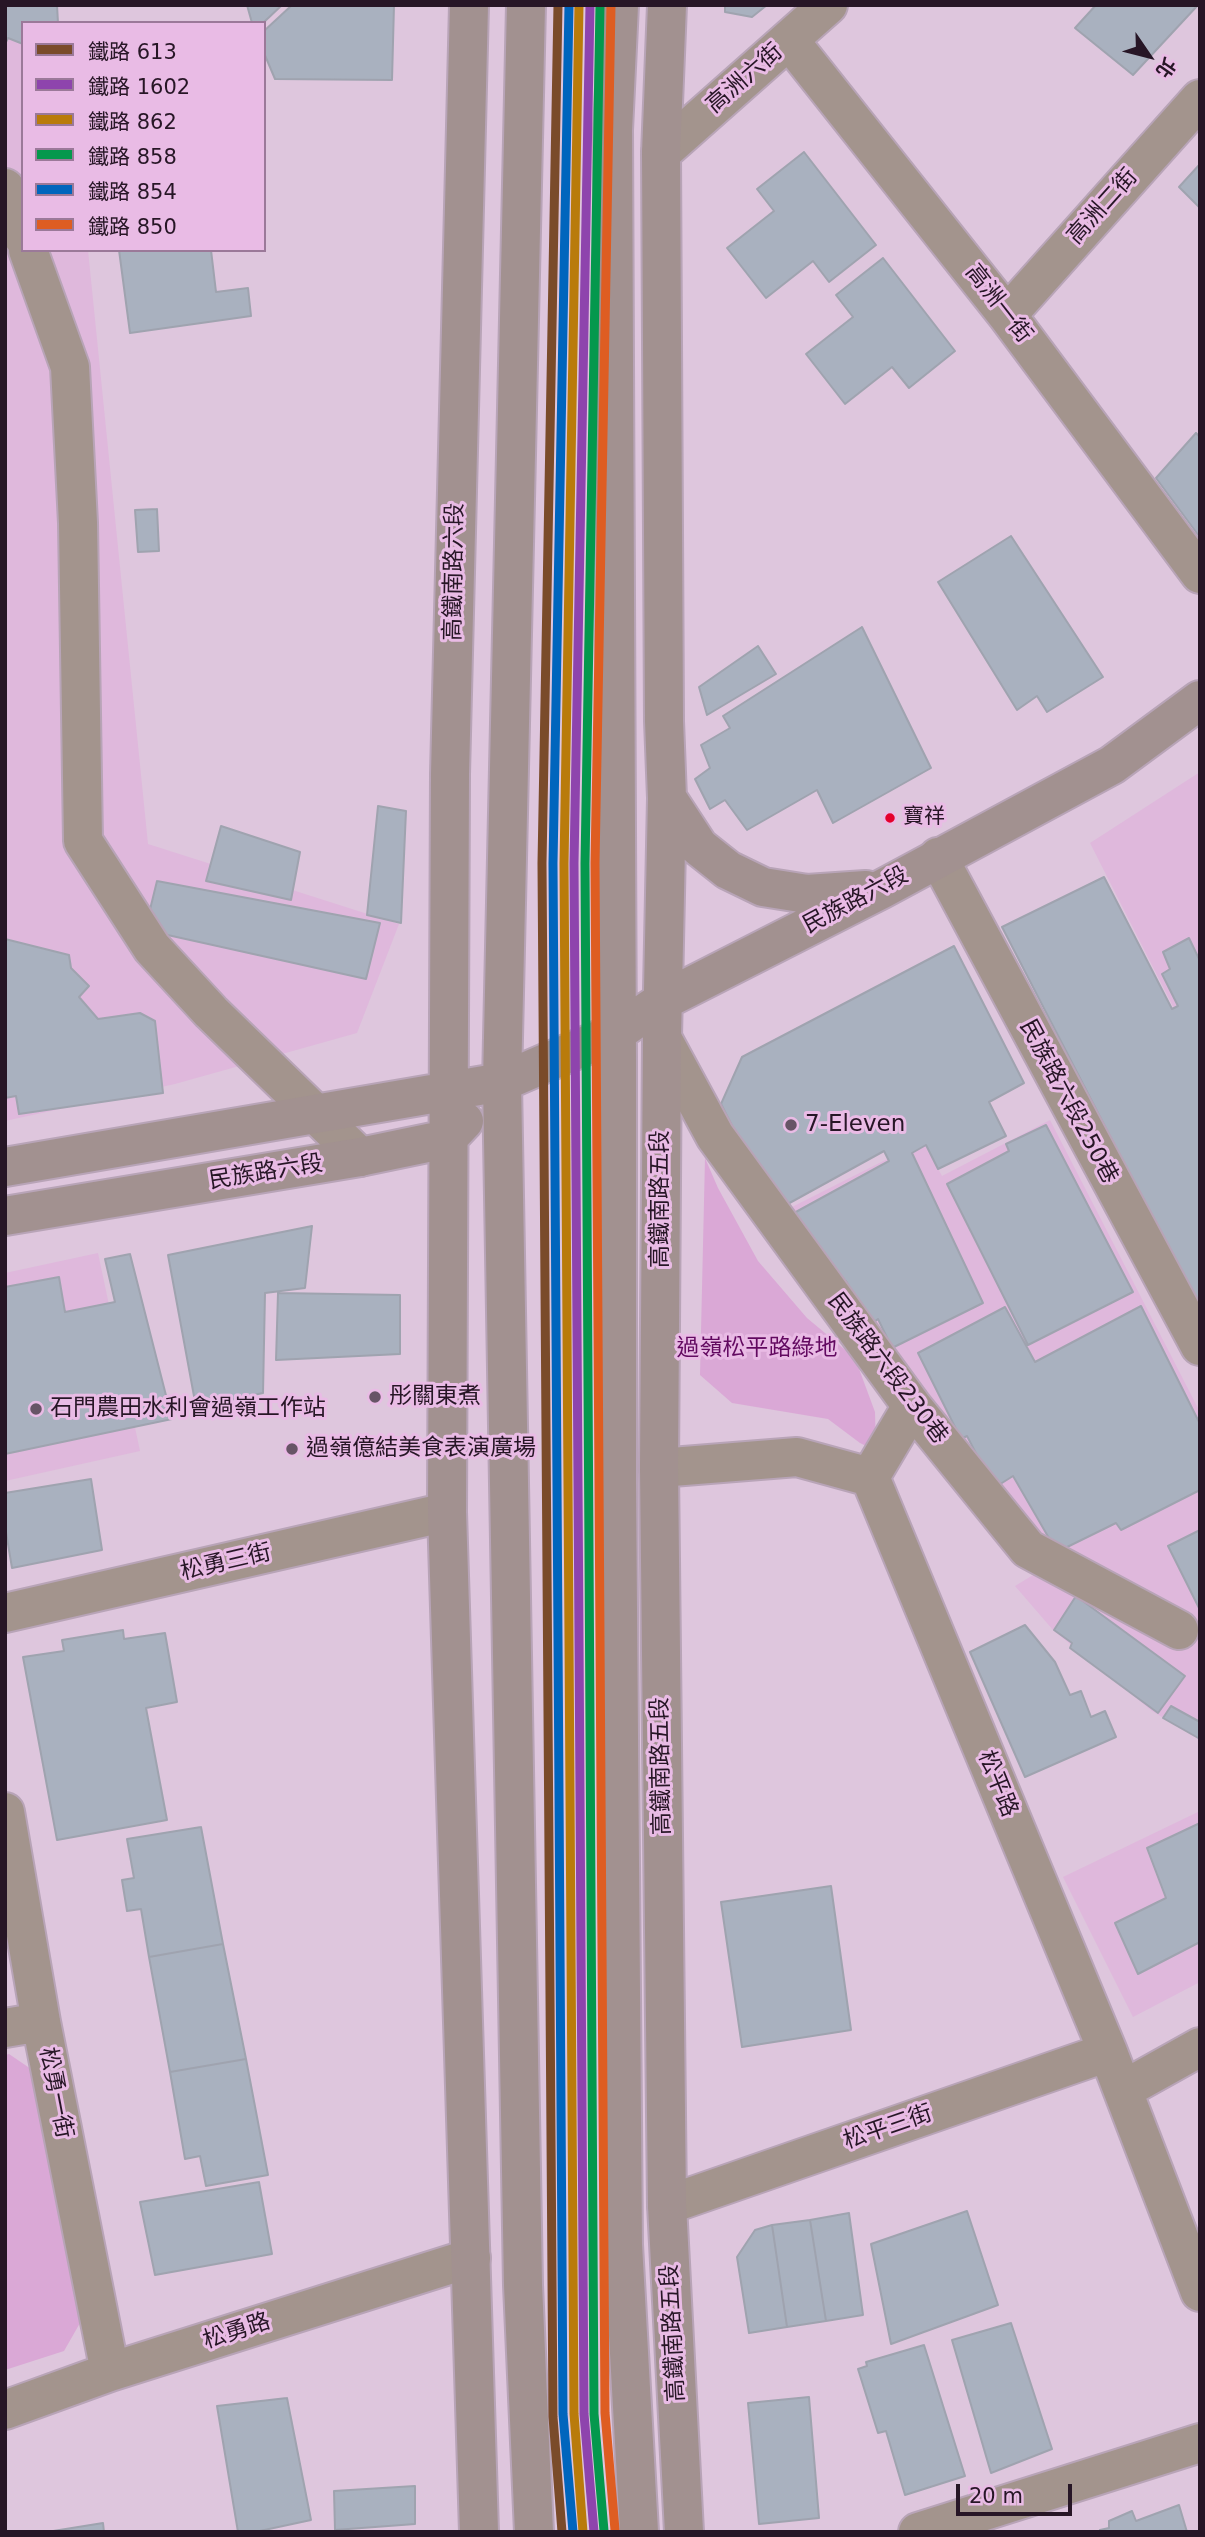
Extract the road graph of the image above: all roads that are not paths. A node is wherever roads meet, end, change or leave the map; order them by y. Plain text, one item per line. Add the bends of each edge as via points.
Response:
1 (470, 5) edge
2 (526, 5) edge
3 (619, 5) edge
4 (667, 5) edge
5 (828, 5) edge
6 (789, 40) junction
7 (1200, 99) edge
8 (661, 153) junction
9 (5, 188) edge
10 (21, 232) edge
11 (29, 252) edge
12 (1007, 315) junction
13 (1200, 574) edge
14 (1198, 705) edge
15 (667, 798) junction
16 (938, 857) junction
17 (882, 889) junction
18 (664, 1000) junction
19 (617, 1032) junction
20 (662, 1038) junction
21 (502, 1082) junction
22 (447, 1093) junction
23 (314, 1113) junction
24 (447, 1139) junction
25 (360, 1157) junction
26 (5, 1167) edge
27 (5, 1216) edge
28 (1200, 1346) edge
29 (912, 1406) junction
30 (659, 1468) junction
31 (870, 1477) junction
32 (447, 1512) junction
33 (5, 1614) edge
34 (1179, 1630) dead end
35 (5, 1812) edge
36 (23, 2025) edge
37 (1200, 2047) edge
38 (1108, 2052) junction
39 (1123, 2090) junction
40 (667, 2205) junction
41 (471, 2258) junction
42 (1200, 2292) edge
43 (110, 2372) junction
44 (5, 2410) edge
45 (1200, 2443) edge
46 (480, 2532) edge
47 (534, 2532) edge
48 (639, 2532) edge
49 (684, 2532) edge
50 (918, 2532) edge

1 - 22 main road, 高鐵南路六段 via 450,774
2 - 21 main road
3 - 19 main road via 613,130
4 - 8 main road
5 - 6 street, 高洲六街
6 - 8 street, 高洲六街
6 - 12 street, 高洲一街
7 - 12 street, 高洲二街
8 - 15 main road
9 - 10 street
11 - 23 street via 70,367 78,523 83,841 152,948
12 - 13 street, 高洲一街
14 - 16 main road, 民族路六段 via 1112,765
15 - 17 main road via 699,847 728,870 763,887 807,894
15 - 18 main road
16 - 17 main road, 民族路六段
16 - 28 street, 民族路六段250巷
17 - 18 main road, 民族路六段
18 - 19 main road, 民族路六段
18 - 20 main road, 高鐵南路五段
19 - 21 main road, 民族路六段
19 - 48 main road, 高鐵南路五段 via 623,2245
20 - 29 street, 民族路六段230巷 via 715,1136
20 - 30 main road, 高鐵南路五段
21 - 22 main road, 民族路六段
21 - 24 main road, 民族路六段
21 - 47 main road via 522,2271
22 - 23 main road, 民族路六段
22 - 24 main road, 高鐵南路六段
23 - 25 street
23 - 26 main road, 民族路六段
24 - 25 main road, 民族路六段
24 - 32 main road
25 - 27 main road, 民族路六段
29 - 31 street
29 - 34 street, 民族路六段230巷 via 1028,1549
30 - 31 street via 797,1457
30 - 40 main road, 高鐵南路五段
31 - 38 street, 松平路
32 - 33 street, 松勇三街
32 - 41 main road
35 - 36 street, 松勇一街
36 - 43 street, 松勇一街
37 - 39 street
38 - 39 street, 松平路
38 - 40 street, 松平三街
39 - 42 street, 松平路
40 - 49 main road, 高鐵南路五段
41 - 43 street, 松勇路
41 - 46 main road
43 - 44 street, 松勇路
45 - 50 street

